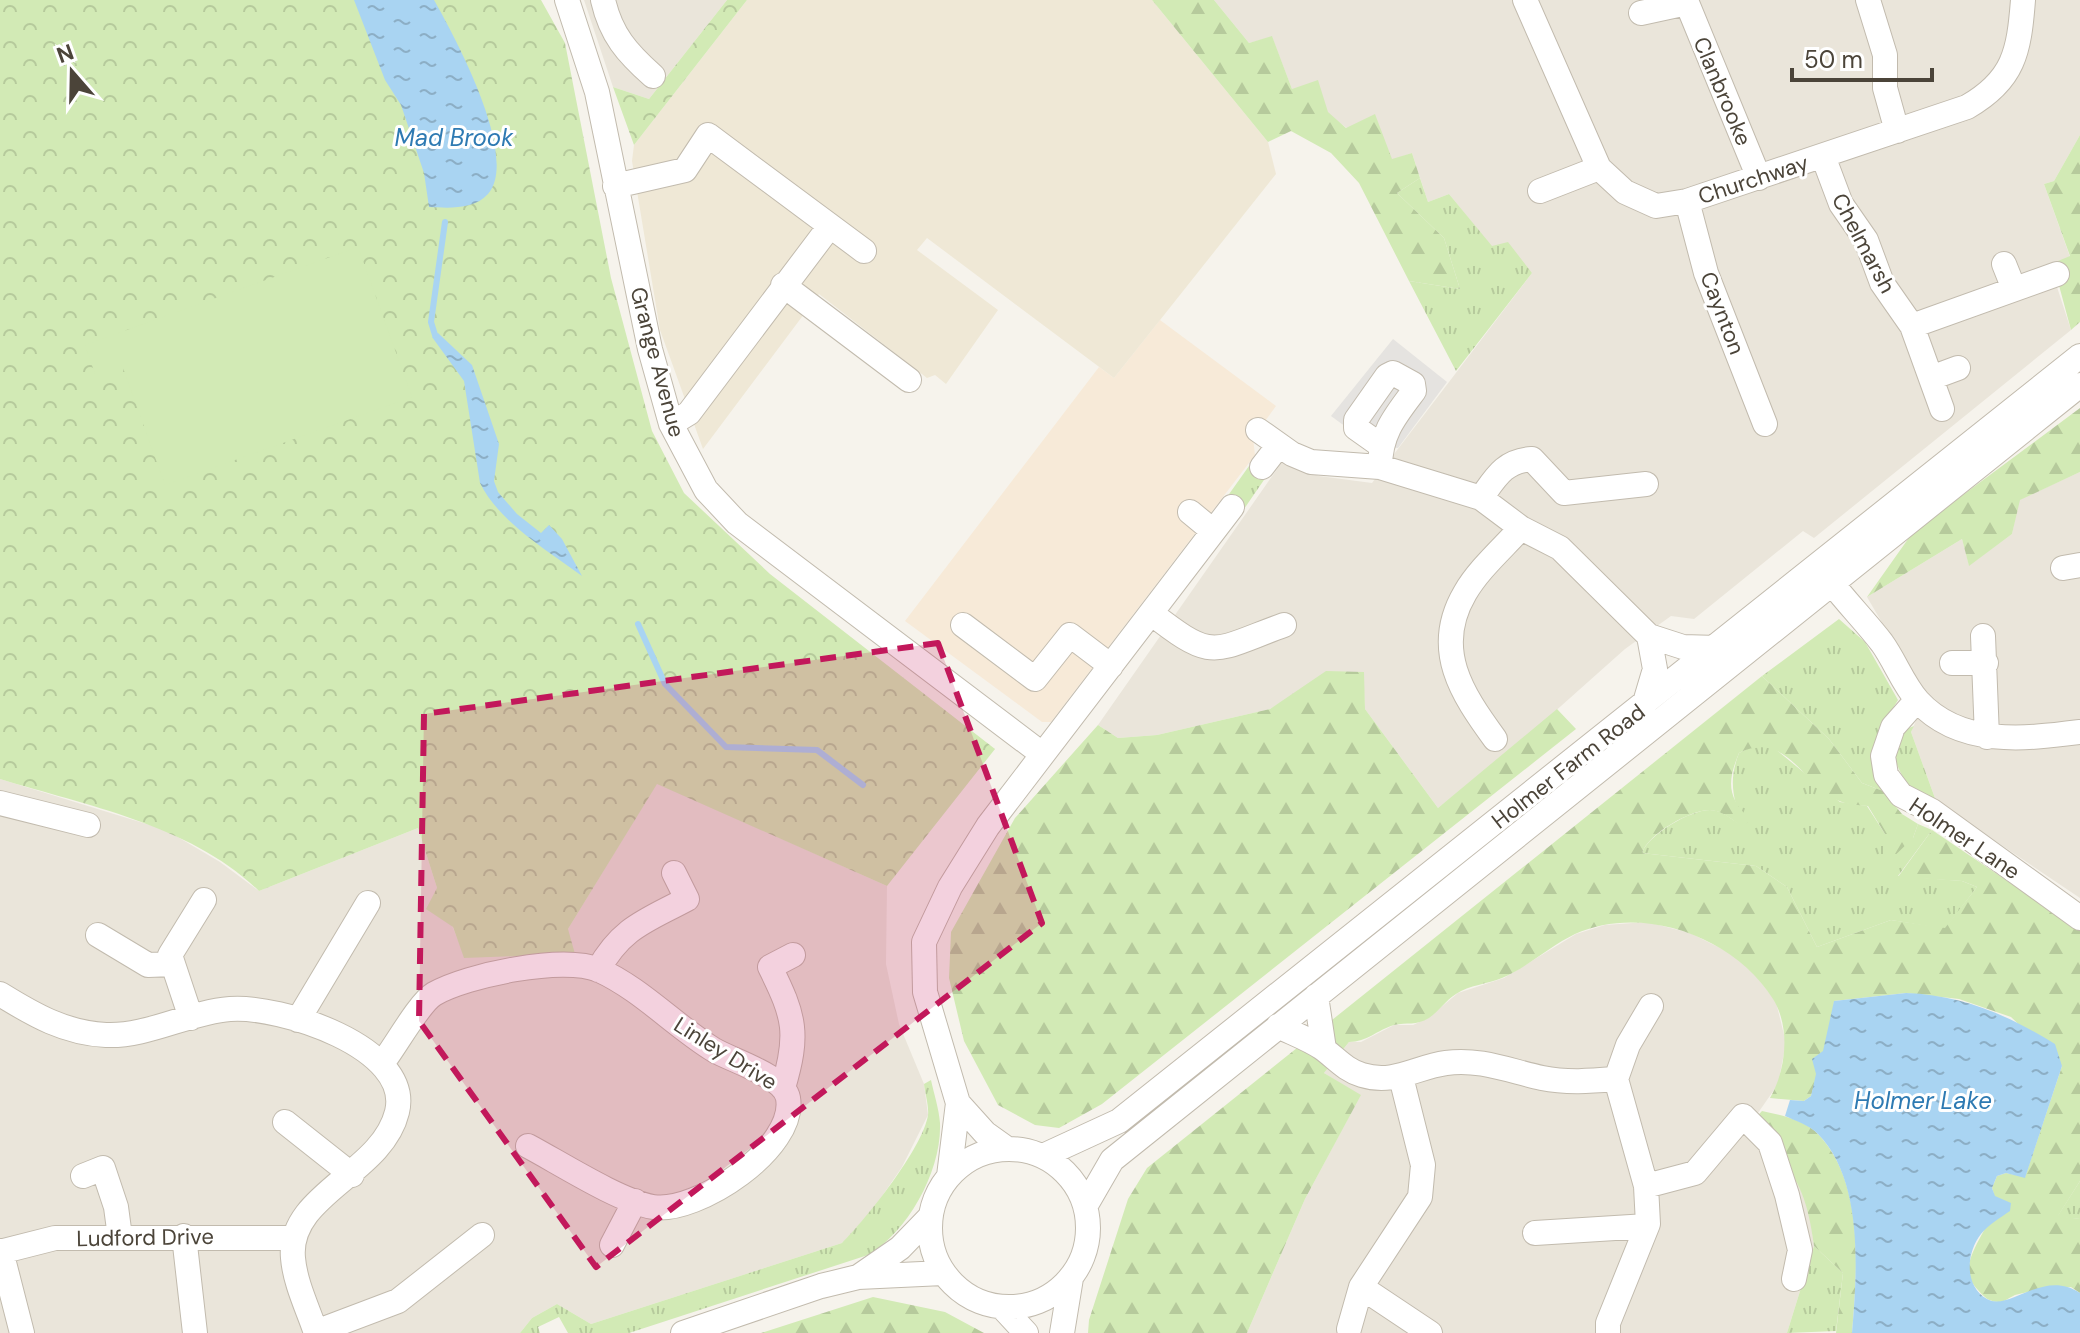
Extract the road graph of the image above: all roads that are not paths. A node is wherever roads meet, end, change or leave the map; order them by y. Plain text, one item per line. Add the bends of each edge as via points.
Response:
1 (567, 0) edge
2 (603, 0) edge
3 (1525, 0) edge
4 (1868, 0) edge
5 (2023, 0) edge
6 (1641, 13) dead end
7 (653, 76) dead end
8 (1897, 131) junction
9 (1823, 156) junction
10 (1599, 168) junction
11 (1759, 178) junction
12 (615, 186) junction
13 (1540, 191) dead end
14 (1687, 201) junction
15 (830, 226) junction
16 (864, 251) dead end
17 (2004, 264) dead end
18 (2057, 274) dead end
19 (783, 285) junction
20 (2014, 289) junction
21 (1912, 326) junction
22 (2080, 356) edge
23 (1958, 368) dead end
24 (1931, 378) junction
25 (909, 380) dead end
26 (2080, 385) edge
27 (1942, 409) dead end
28 (671, 424) junction
29 (1765, 424) dead end
30 (1258, 430) dead end
31 (1279, 445) junction
32 (1262, 467) dead end
33 (1646, 484) dead end
34 (1481, 498) junction
35 (1232, 507) dead end
36 (1190, 512) dead end
37 (1521, 528) junction
38 (1213, 531) junction
39 (1831, 582) junction
40 (1151, 613) junction
41 (963, 625) dead end
42 (1284, 625) dead end
43 (1649, 636) junction
44 (1983, 636) dead end
45 (1717, 648) junction
46 (1952, 663) dead end
47 (1986, 663) junction
48 (1111, 666) junction
49 (1917, 700) junction
50 (1644, 706) junction
51 (2080, 732) edge
52 (1987, 737) junction
53 (1495, 739) dead end
54 (1042, 754) junction
55 (0, 803) edge
56 (88, 825) dead end
57 (674, 873) dead end
58 (204, 900) dead end
59 (368, 903) dead end
60 (2080, 918) edge
61 (98, 935) dead end
62 (793, 955) dead end
63 (173, 964) junction
64 (598, 970) junction
65 (0, 994) edge
66 (1316, 996) junction
67 (191, 1018) junction
68 (298, 1020) junction
69 (1649, 1024) dead end
70 (1278, 1026) junction
71 (1324, 1049) junction
72 (383, 1062) junction
73 (1401, 1077) junction
74 (1616, 1079) junction
75 (783, 1088) junction
76 (958, 1103) junction
77 (285, 1122) dead end
78 (528, 1146) dead end
79 (1006, 1148) junction
80 (1043, 1156) junction
81 (94, 1165) dead end
82 (352, 1175) junction
83 (949, 1176) junction
84 (1646, 1186) junction
85 (635, 1201) junction
86 (1086, 1205) junction
87 (930, 1217) junction
88 (1647, 1226) junction
89 (1535, 1233) dead end
90 (482, 1235) dead end
91 (184, 1236) junction
92 (120, 1237) junction
93 (292, 1238) junction
94 (612, 1245) dead end
95 (1, 1251) edge
96 (943, 1273) junction
97 (858, 1277) junction
98 (1071, 1278) junction
99 (1794, 1279) dead end
100 (1361, 1287) junction
101 (1002, 1307) junction
102 (1349, 1329) dead end
103 (22, 1333) edge
104 (195, 1333) edge
105 (316, 1333) edge
106 (683, 1333) edge
107 (1026, 1333) edge
108 (1062, 1333) edge
109 (1430, 1333) edge
110 (1608, 1333) edge

1 - 12 street, Grange Avenue via 597,92
2 - 7 street via 611,32
3 - 10 street, Churchway
4 - 8 street via 1885,55 1885,88
5 - 8 street, Churchway via 2014,58 1997,87 1967,107
6 - 11 street, Clanbrooke via 1687,3
8 - 9 street, Churchway
9 - 11 street, Churchway
9 - 21 street, Chelmarsh via 1882,283
10 - 13 street
10 - 14 street, Churchway via 1625,192 1656,206
11 - 14 street, Churchway
12 - 15 street via 685,170 708,135
12 - 28 street, Grange Avenue
14 - 29 street, Caynton via 1706,273
15 - 16 street
15 - 19 street
17 - 20 street
18 - 20 street
19 - 25 street via 882,368
19 - 28 street via 689,413
20 - 21 street
21 - 24 street, Chelmarsh
22 - 45 street, Holmer Farm Road
23 - 24 street
24 - 27 street, Chelmarsh
26 - 39 street, Holmer Farm Road
28 - 54 street, Grange Avenue via 706,490 737,523
30 - 31 street
31 - 32 street
31 - 34 street via 1311,462 1380,456
33 - 34 street via 1564,493 1532,459 1502,469
34 - 37 street
35 - 38 street
36 - 38 street
37 - 43 street via 1560,548
37 - 53 street via 1465,593 1452,628 1452,664 1464,697
38 - 40 street
39 - 49 street via 1882,644
39 - 66 street, Holmer Farm Road
40 - 42 street via 1191,644 1213,651
40 - 48 street
41 - 48 street via 1035,679 1070,635
43 - 45 street via 1683,647
43 - 50 street via 1655,669
44 - 47 street
45 - 50 street, Holmer Farm Road
46 - 47 street
47 - 52 street
48 - 54 street
49 - 52 street via 1962,730
49 - 60 street, Holmer Lane via 1885,742 1886,775 1901,795 1932,811
50 - 80 street, Holmer Farm Road via 1119,1121
51 - 52 street
54 - 76 street via 973,850 924,942 925,992
55 - 56 street
57 - 64 street via 687,899 630,929 613,943
58 - 63 street via 170,955
59 - 68 street
61 - 63 street via 148,965
62 - 75 street via 770,967 786,998 794,1033
63 - 67 street
64 - 72 street, Linley Drive via 580,965 533,967 431,995
64 - 75 street, Linley Drive via 700,1041 777,1079
65 - 67 street via 57,1026 83,1034 111,1036
66 - 70 street, Holmer Farm Road
66 - 71 street
67 - 68 street via 230,1009
68 - 72 street
69 - 74 street
70 - 71 street
70 - 86 street, Holmer Farm Road via 1112,1160
71 - 73 street via 1335,1062 1362,1075
72 - 82 street via 396,1082 398,1108 388,1137
73 - 74 street via 1444,1063 1479,1062 1545,1078
73 - 100 street via 1423,1165 1420,1197
74 - 84 street
75 - 85 street, Linley Drive via 787,1114 772,1146 733,1180 656,1208
76 - 79 street
76 - 83 street
77 - 82 street
78 - 85 street, Linley Drive
79 - 80 street
79 - 83 street via 965,1161
80 - 86 street via 1062,1168
81 - 92 street via 116,1207
82 - 93 street via 303,1215
83 - 87 street
84 - 88 street
84 - 99 street via 1695,1173 1743,1116 1770,1143 1800,1250
85 - 94 street
86 - 98 street via 1089,1231 1084,1256
87 - 96 street via 931,1241
87 - 97 street via 900,1248
88 - 89 street
88 - 110 street
90 - 105 street via 398,1301
91 - 92 street, Ludford Drive
91 - 93 street, Ludford Drive
91 - 104 street
92 - 95 street, Ludford Drive via 55,1238
93 - 105 street via 297,1278
95 - 103 street
96 - 97 street
96 - 101 street via 969,1296
97 - 106 street
98 - 101 street via 1051,1295 1027,1305
98 - 108 street
100 - 102 street
100 - 109 street
101 - 107 street

